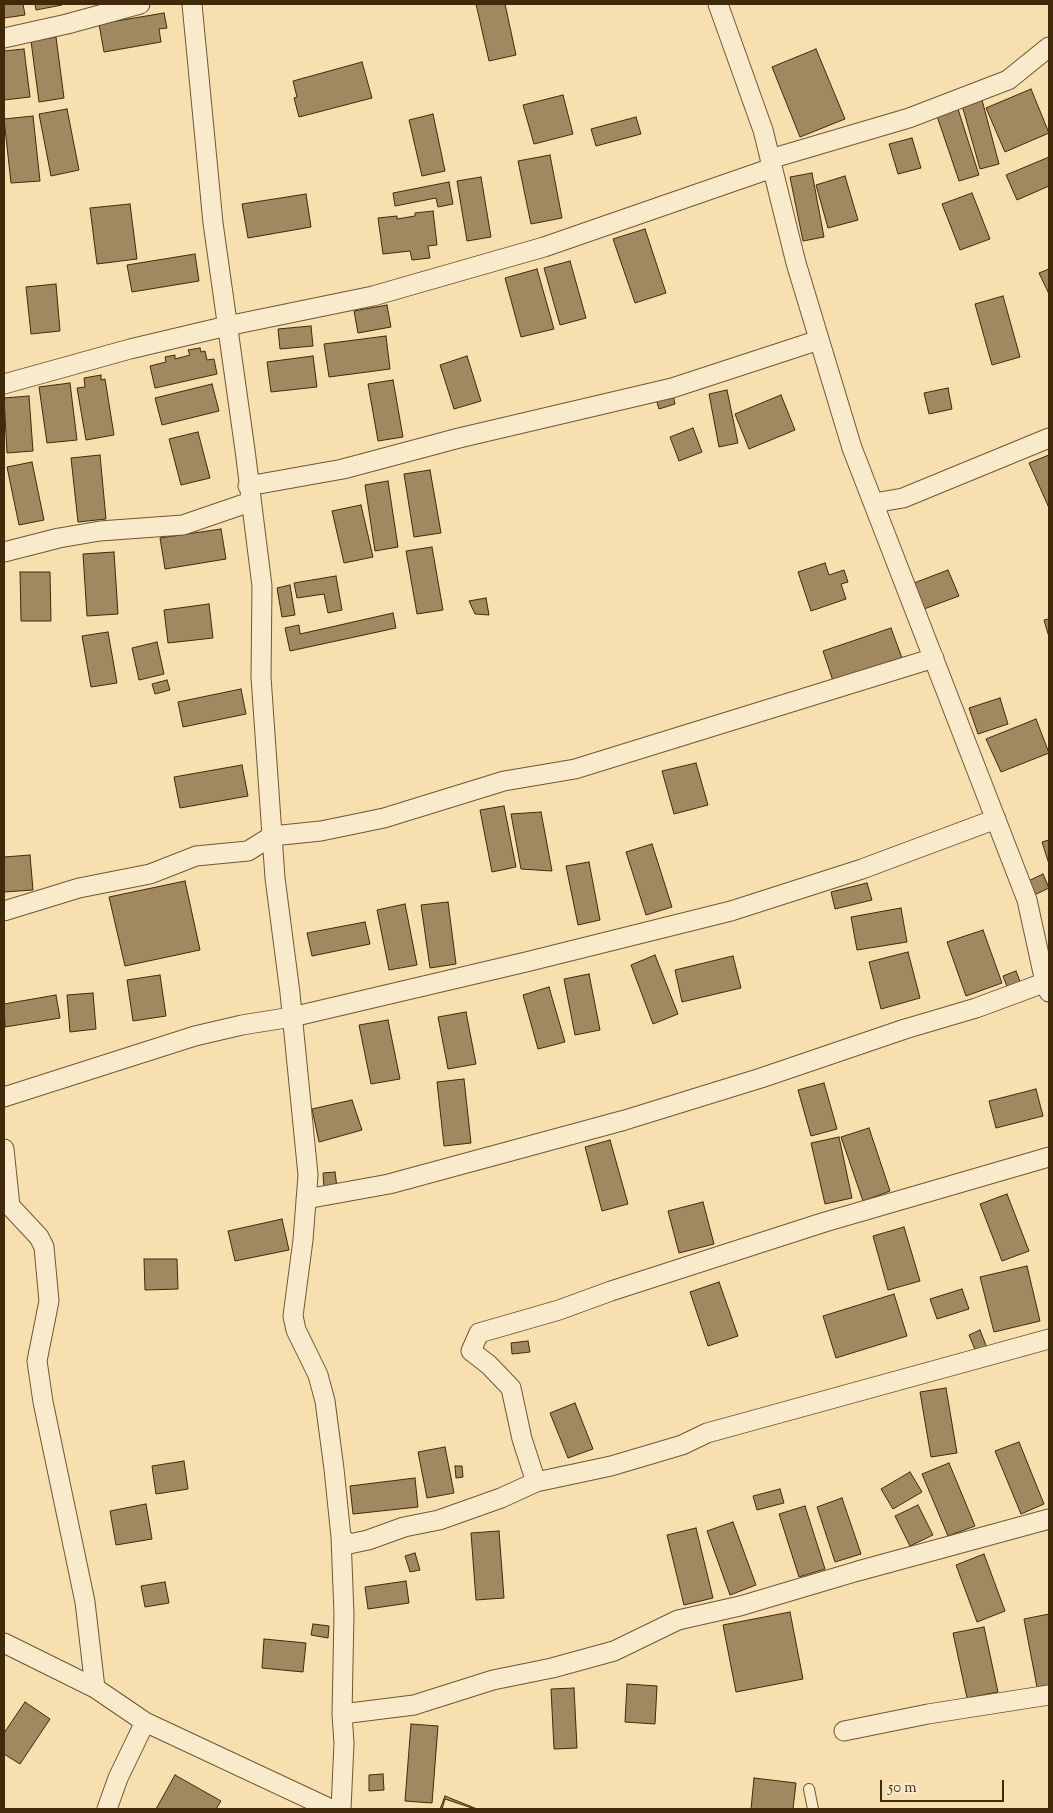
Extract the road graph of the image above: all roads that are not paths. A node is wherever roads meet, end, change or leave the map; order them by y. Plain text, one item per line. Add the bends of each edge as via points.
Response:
1 (140, 4) edge
2 (192, 4) edge
3 (718, 4) edge
4 (4, 38) edge
5 (1049, 47) edge
6 (771, 163) junction
7 (227, 326) junction
8 (819, 340) junction
9 (4, 384) edge
10 (1049, 438) edge
11 (249, 494) junction
12 (874, 503) junction
13 (4, 552) edge
14 (934, 658) junction
15 (996, 819) junction
16 (272, 836) junction
17 (4, 912) edge
18 (1048, 985) edge
19 (292, 1017) junction
20 (4, 1097) edge
21 (4, 1149) edge
22 (1049, 1157) edge
23 (306, 1199) junction
24 (1049, 1339) edge
25 (536, 1482) junction
26 (1049, 1519) edge
27 (340, 1537) junction
28 (4, 1642) edge
29 (95, 1688) junction
30 (1049, 1695) edge
31 (342, 1714) junction
32 (145, 1722) junction
33 (844, 1731) dead end
34 (809, 1789) dead end
35 (107, 1809) edge
36 (331, 1809) edge
37 (341, 1809) edge
38 (813, 1809) edge

1 - 4 street
2 - 7 street via 213,223
3 - 6 street
5 - 6 street via 1008,80 909,118
6 - 7 street via 544,247 373,296
6 - 8 street
7 - 9 street
7 - 11 street
8 - 11 street via 672,388 459,438
8 - 12 street via 852,448
10 - 12 street via 903,498
11 - 13 street via 183,525 100,531
11 - 16 street via 262,586 261,677
12 - 14 street
14 - 15 street
14 - 16 street via 575,768 504,781 384,818 321,831
15 - 18 street via 1027,900
15 - 19 street via 862,869 731,912
16 - 17 street via 248,851 196,856 150,874 79,888
16 - 19 street
18 - 23 street via 625,1120 389,1184
19 - 20 street via 195,1036
19 - 23 street via 308,1175
21 - 29 street via 10,1206 39,1237 44,1247 49,1301 37,1361 85,1602
22 - 25 street via 825,1222 559,1310 479,1333 471,1351 511,1388
23 - 27 street via 293,1316 296,1330 318,1375 324,1401
24 - 25 street via 708,1433 642,1458
25 - 27 street via 439,1520 404,1527 368,1540 349,1544
26 - 31 street via 740,1606 678,1620 614,1651 493,1680 414,1705
27 - 31 street via 344,1614
28 - 29 street
29 - 32 street
30 - 33 street
31 - 37 street
32 - 35 street
32 - 36 street
34 - 38 lane

